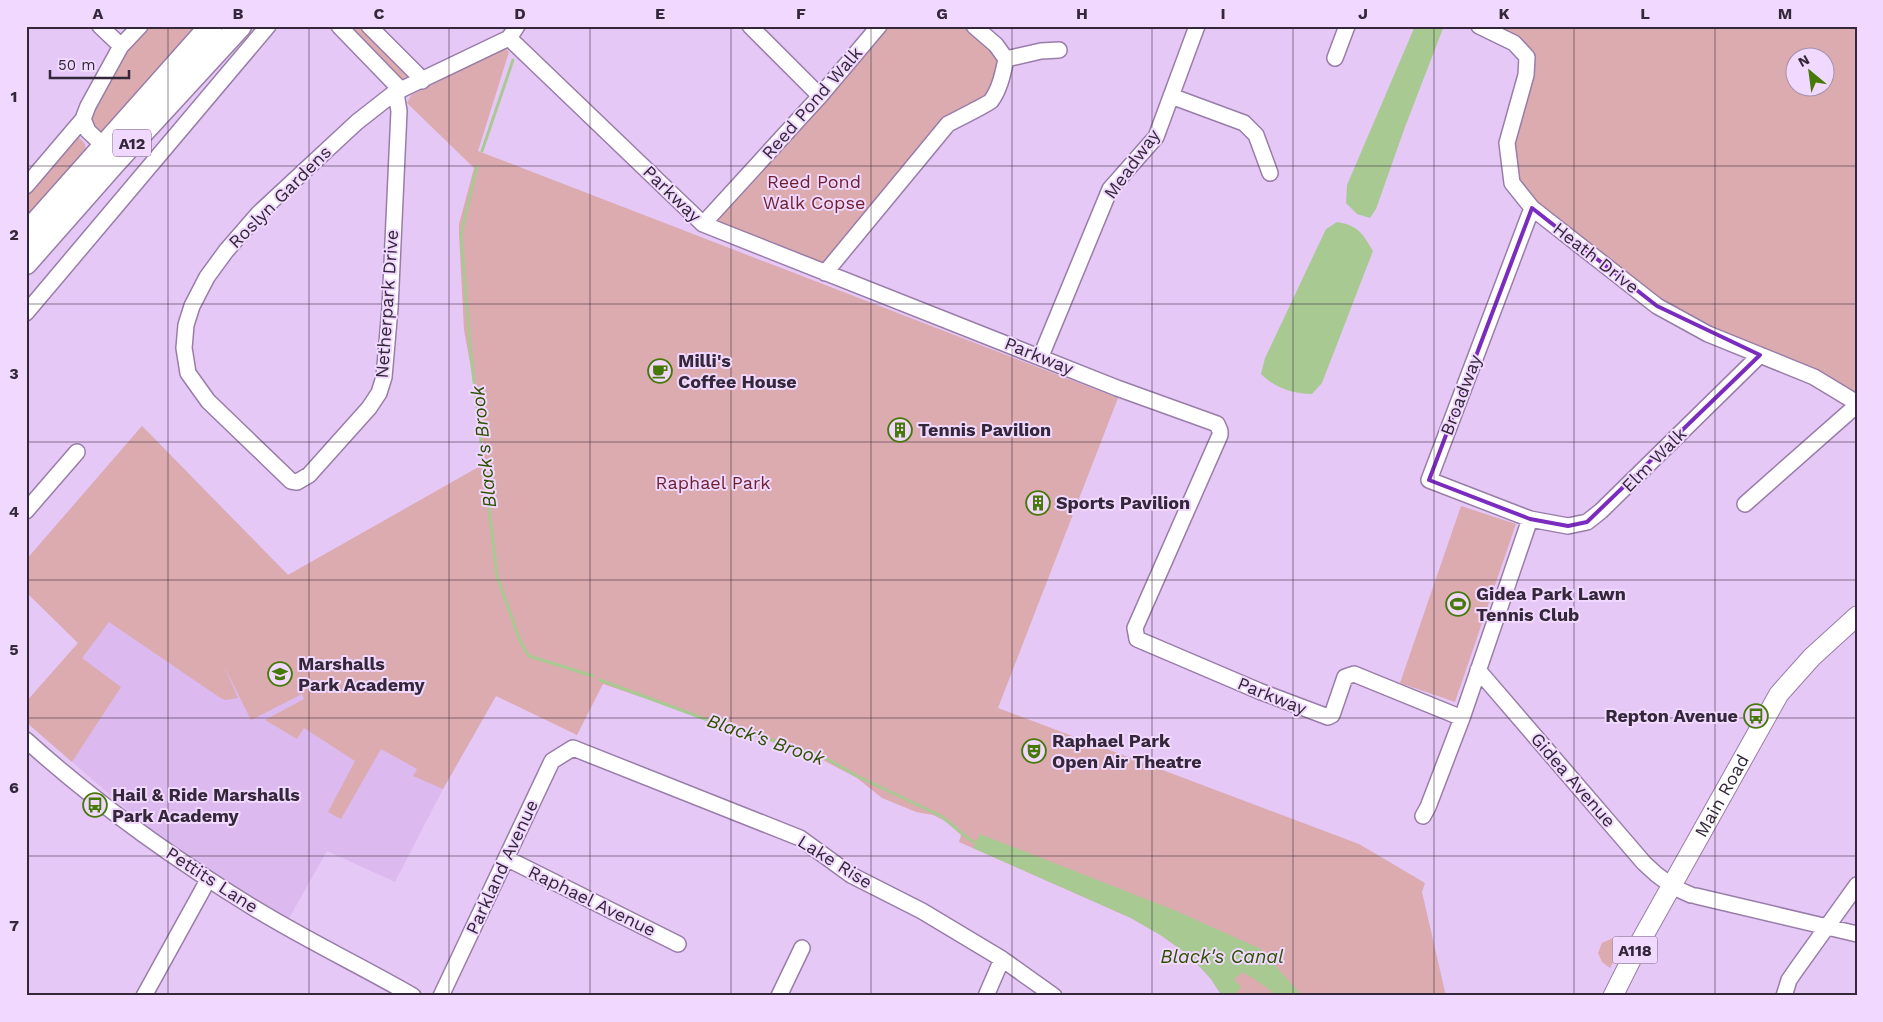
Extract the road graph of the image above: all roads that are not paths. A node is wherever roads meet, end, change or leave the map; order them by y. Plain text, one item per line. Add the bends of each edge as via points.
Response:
1 (100, 26) edge
2 (140, 26) edge
3 (211, 26) edge
4 (240, 26) edge
5 (268, 26) edge
6 (339, 26) edge
7 (369, 26) edge
8 (750, 26) edge
9 (879, 26) edge
10 (974, 26) edge
11 (1197, 26) edge
12 (1347, 26) edge
13 (1479, 26) edge
14 (513, 32) edge
15 (121, 46) junction
16 (1059, 50) dead end
17 (1335, 58) dead end
18 (1006, 59) junction
19 (422, 81) junction
20 (397, 91) junction
21 (820, 96) junction
22 (1171, 96) junction
23 (84, 119) junction
24 (104, 146) junction
25 (1270, 173) dead end
26 (26, 186) edge
27 (1532, 208) junction
28 (703, 224) junction
29 (26, 234) edge
30 (26, 263) edge
31 (826, 273) junction
32 (26, 313) edge
33 (1760, 355) junction
34 (1041, 356) junction
35 (1857, 404) edge
36 (77, 452) dead end
37 (297, 482) joint
38 (1745, 504) dead end
39 (26, 511) edge
40 (1530, 520) junction
41 (1857, 616) edge
42 (1478, 670) junction
43 (1462, 718) junction
44 (26, 740) edge
45 (573, 748) joint
46 (1423, 816) dead end
47 (506, 858) junction
48 (208, 880) junction
49 (1857, 885) edge
50 (1672, 886) junction
51 (1827, 926) junction
52 (1857, 934) edge
53 (678, 944) dead end
54 (802, 948) dead end
55 (1002, 958) junction
56 (1787, 994) edge
57 (144, 996) edge
58 (413, 996) edge
59 (441, 996) edge
60 (779, 996) edge
61 (986, 996) edge
62 (1054, 996) edge
63 (1612, 996) edge

1 - 15 street
2 - 15 street
3 - 24 highway, A12
4 - 30 highway, A12
5 - 32 street
6 - 20 street
7 - 19 street
8 - 21 street
9 - 21 street, Reed Pond Walk
10 - 18 street via 996,45
11 - 22 street, Meadway
12 - 17 street
13 - 27 street, Heath Drive via 1514,42 1527,56 1526,75 1507,143 1512,183
14 - 19 street, Roslyn Gardens
14 - 28 street, Parkway
15 - 23 street
16 - 18 street via 1041,50
18 - 31 street via 1003,77 990,102 948,124
19 - 20 street, Roslyn Gardens
20 - 37 street, Netherpark Drive via 399,110 390,308 384,377 370,408 309,474
20 - 37 street, Roslyn Gardens via 358,122 259,213 226,250 208,277 186,325 185,361 188,374 197,388 286,477
21 - 28 street, Reed Pond Walk
22 - 25 street via 1244,123 1256,135
22 - 34 street, Meadway via 1156,137 1110,189
23 - 24 street via 88,131
23 - 26 street
24 - 29 highway, A12
27 - 33 street, Heath Drive via 1657,306 1708,334
27 - 40 street, Broadway via 1428,480
28 - 31 street, Parkway
31 - 34 street, Parkway
33 - 35 street, Heath Drive via 1814,377
33 - 40 street, Elm Walk via 1602,511 1587,522 1568,526
34 - 43 street, Parkway via 1219,427 1220,435 1135,628 1137,639 1328,717 1332,715 1345,677 1354,674
35 - 38 street
36 - 39 street
40 - 42 street
41 - 50 main road, Main Road / A118 via 1779,694
42 - 43 street
42 - 50 street, Gidea Avenue via 1644,863
43 - 46 street
44 - 48 street, Pettits Lane via 95,797
45 - 47 street, Parkland Avenue via 552,761
45 - 55 street, Lake Rise via 800,838 851,875
47 - 53 street, Raphael Avenue
47 - 59 street, Parkland Avenue
48 - 57 street
48 - 58 street, Pettits Lane
49 - 51 street
50 - 51 street via 1694,896
50 - 63 main road, Main Road / A118
51 - 52 street
51 - 56 street via 1798,967
54 - 60 street
55 - 61 street
55 - 62 street, Lake Rise

